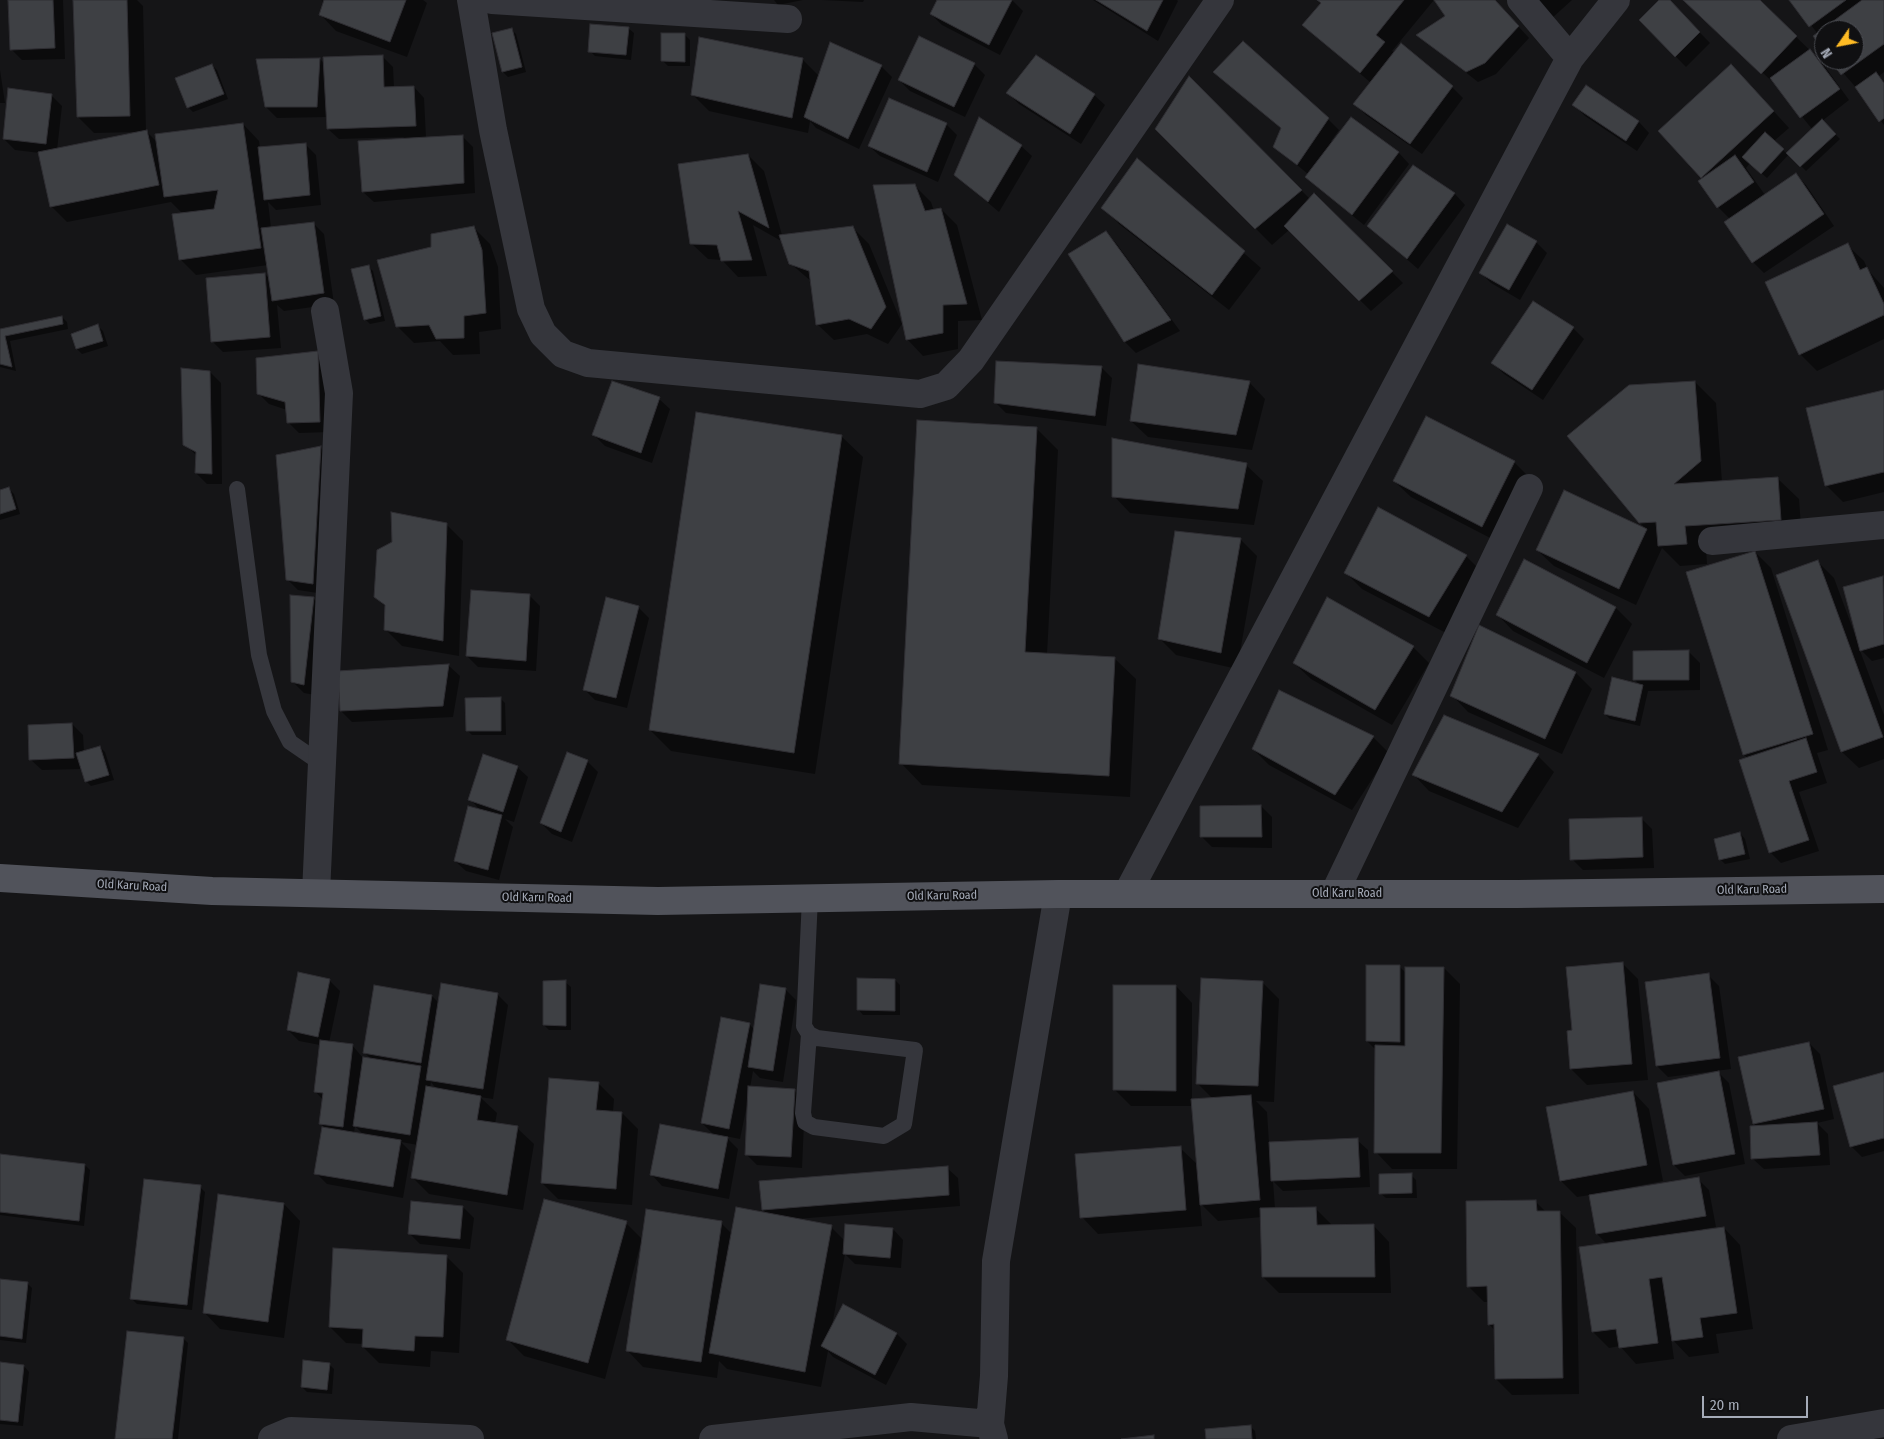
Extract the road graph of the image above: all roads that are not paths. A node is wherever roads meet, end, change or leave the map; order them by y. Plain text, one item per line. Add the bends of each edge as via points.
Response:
1 (471, 0) edge
2 (492, 0) edge
3 (1220, 0) edge
4 (1521, 0) edge
5 (1616, 0) edge
6 (788, 20) dead end
7 (1570, 58) junction
8 (325, 311) dead end
9 (1529, 488) dead end
10 (237, 489) dead end
11 (1884, 525) edge
12 (1712, 541) dead end
13 (322, 764) junction
14 (0, 878) edge
15 (1884, 888) edge
16 (316, 893) junction
17 (1058, 894) junction
18 (1127, 894) junction
19 (1334, 894) junction
20 (810, 898) junction
21 (809, 1034) junction
22 (1884, 1423) edge
23 (992, 1431) edge
24 (272, 1439) edge
25 (470, 1439) edge
26 (713, 1439) edge
27 (1791, 1439) edge

1 - 3 street via 493,130 531,309 543,334 563,354 588,363 920,394 946,386 971,360
2 - 6 street
4 - 7 street
5 - 7 street
7 - 18 street
8 - 13 street via 339,393
9 - 19 street
10 - 13 lane via 259,655 274,711 290,742
11 - 12 street
13 - 16 street
14 - 16 main road, Old Karu Road via 212,891
15 - 19 main road, Old Karu Road
16 - 20 main road, Old Karu Road via 658,901
17 - 18 main road, Old Karu Road
17 - 20 main road, Old Karu Road
17 - 23 street via 996,1261
18 - 19 main road, Old Karu Road
20 - 21 lane via 804,1026
21 - 21 lane via 805,1122 814,1127 884,1136 904,1124 915,1050 817,1038
22 - 27 street
23 - 26 street via 911,1417
24 - 25 street via 291,1431

